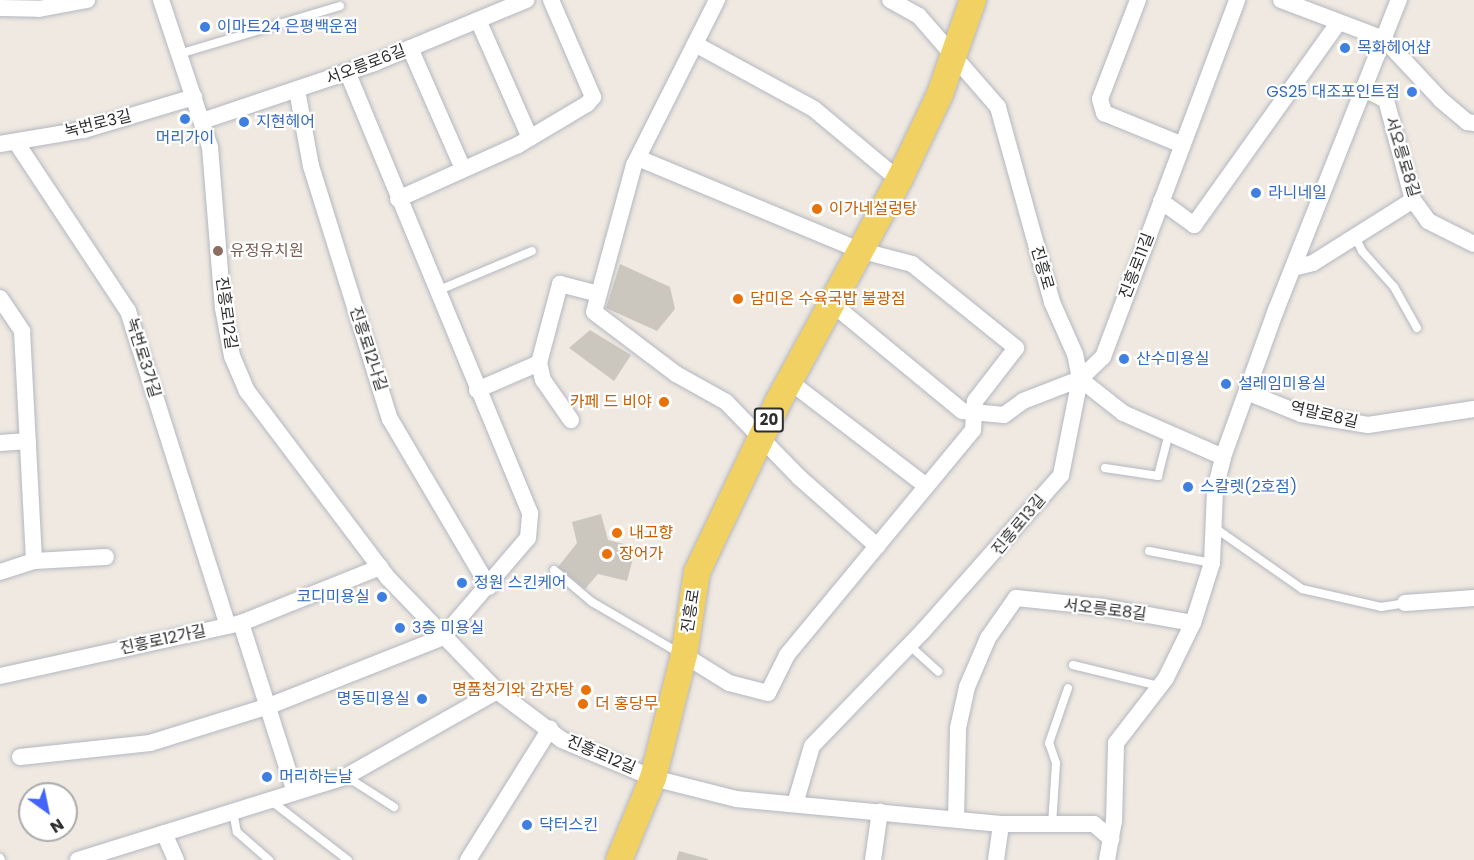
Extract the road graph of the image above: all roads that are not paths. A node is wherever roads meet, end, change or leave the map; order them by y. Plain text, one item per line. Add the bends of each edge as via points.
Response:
1 (87, 0) edge
2 (161, 0) edge
3 (526, 0) edge
4 (551, 0) edge
5 (717, 0) edge
6 (890, 0) edge
7 (973, 0) edge
8 (1138, 0) edge
9 (1237, 0) edge
10 (1281, 0) edge
11 (1399, 0) edge
12 (54, 3) edge
13 (340, 6) dead end
14 (0, 8) edge
15 (478, 20) junction
16 (1339, 22) junction
17 (1384, 39) junction
18 (695, 44) junction
19 (410, 48) junction
20 (179, 54) junction
21 (956, 57) junction
22 (348, 73) junction
23 (1363, 88) junction
24 (297, 90) junction
25 (194, 97) junction
26 (202, 121) junction
27 (1474, 123) edge
28 (530, 138) junction
29 (8, 143) edge
30 (1183, 145) junction
31 (638, 158) junction
32 (463, 170) junction
33 (899, 180) junction
34 (398, 199) junction
35 (1413, 200) junction
36 (1161, 201) junction
37 (1356, 237) junction
38 (1474, 244) edge
39 (859, 250) junction
40 (532, 251) dead end
41 (1293, 268) junction
42 (437, 291) junction
43 (598, 294) junction
44 (0, 298) edge
45 (830, 302) junction
46 (1417, 328) dead end
47 (539, 363) junction
48 (1080, 379) junction
49 (789, 381) junction
50 (477, 390) junction
51 (1247, 392) junction
52 (1474, 409) edge
53 (975, 413) junction
54 (571, 420) dead end
55 (1169, 433) junction
56 (761, 438) junction
57 (28, 441) junction
58 (0, 443) edge
59 (1223, 457) junction
60 (1106, 468) dead end
61 (925, 485) junction
62 (1215, 528) junction
63 (877, 546) junction
64 (1149, 551) dead end
65 (106, 557) dead end
66 (34, 561) junction
67 (1212, 563) junction
68 (380, 567) junction
69 (554, 570) dead end
70 (0, 572) edge
71 (489, 587) junction
72 (1474, 598) edge
73 (1405, 603) joint
74 (1193, 623) junction
75 (234, 625) junction
76 (442, 636) junction
77 (910, 646) junction
78 (684, 655) junction
79 (1073, 665) dead end
80 (938, 671) dead end
81 (0, 676) edge
82 (1159, 686) junction
83 (1068, 688) dead end
84 (497, 691) junction
85 (269, 706) junction
86 (550, 729) junction
87 (20, 757) dead end
88 (347, 776) junction
89 (653, 777) junction
90 (295, 792) junction
91 (270, 800) junction
92 (795, 804) junction
93 (394, 807) dead end
94 (233, 812) junction
95 (880, 812) junction
96 (956, 819) junction
97 (1001, 824) junction
98 (1052, 825) junction
99 (164, 833) junction
100 (1111, 839) junction
101 (622, 857) edge
102 (78, 860) edge
103 (176, 860) edge
104 (269, 860) edge
105 (348, 860) edge
106 (468, 860) edge
107 (873, 860) edge
108 (996, 860) edge
109 (1107, 860) edge

1 - 12 street
2 - 20 street, 진흥로12길
3 - 15 street, 서오릉로6길
4 - 28 street via 593,97
5 - 18 street
6 - 21 street, 진흥로 via 918,16
7 - 21 main road, 진흥로 / 20
8 - 30 street via 1100,99 1104,113
9 - 30 street, 진흥로11길
10 - 16 street
11 - 17 street
12 - 14 street
13 - 20 lane
15 - 19 street, 서오릉로6길
15 - 28 street
16 - 17 street
16 - 36 street via 1194,225
17 - 23 street
17 - 27 street via 1441,100 1467,122
18 - 31 street
18 - 33 street via 814,109
19 - 22 street, 서오릉로6길
19 - 32 street
20 - 25 street, 진흥로12길
21 - 33 main road, 진흥로 / 20
21 - 48 street, 진흥로 via 998,107 1052,302 1075,354
22 - 24 street, 서오릉로6길
22 - 34 street
23 - 35 street, 서오릉로8길 via 1386,100
23 - 41 street
24 - 26 street, 서오릉로6길
24 - 71 street, 진흥로12나길 via 311,166 390,419
25 - 26 street, 진흥로12길
25 - 29 street, 녹번로3길 via 84,130
26 - 68 street, 진흥로12길 via 210,147 223,308 232,356 247,391
28 - 32 street
29 - 75 street, 녹번로3가길 via 128,311 197,531
30 - 36 street, 진흥로11길
31 - 39 street, 진흥로
31 - 43 street
32 - 34 street
33 - 39 main road, 진흥로 / 20
34 - 42 street
35 - 37 street
35 - 38 street, 서오릉로8길 via 1428,221
36 - 48 street, 진흥로11길 via 1103,357
37 - 41 street via 1313,263
37 - 46 lane via 1362,251 1394,287
39 - 45 main road, 진흥로 / 20
39 - 53 street, 진흥로 via 912,264 1016,348 975,401
40 - 42 lane
41 - 51 street
42 - 50 street
43 - 47 street via 560,284
43 - 56 street via 594,312 676,374 726,402
44 - 57 street via 22,331
45 - 49 main road, 진흥로 / 20
45 - 53 street via 963,411
47 - 50 street
47 - 54 street via 543,380
48 - 53 street via 1023,401 1004,415
48 - 55 street via 1123,413
48 - 77 street, 진흥로13길 via 1061,475
49 - 56 main road, 진흥로 / 20
49 - 61 street
50 - 71 street via 530,513 531,526 528,538
51 - 52 street, 역말로8길 via 1301,414 1368,425
51 - 59 street
53 - 61 street, 진흥로 via 973,430
55 - 59 street
55 - 60 lane via 1158,477
56 - 63 street
56 - 78 main road, 진흥로 / 20 via 697,572
57 - 58 street
57 - 66 street
59 - 62 street via 1215,490
61 - 63 street, 진흥로
62 - 67 street
62 - 73 lane via 1302,589 1381,607
63 - 78 street, 진흥로 via 787,655 768,693 729,683
64 - 67 lane
65 - 66 street
66 - 70 street
67 - 74 street
68 - 75 street
68 - 76 street, 진흥로12길
69 - 78 lane via 592,602
71 - 76 street
72 - 73 street
74 - 82 street
74 - 96 street, 서오릉로8길 via 1103,607 1016,598 987,638 967,687 958,728
75 - 81 street, 진흥로12가길
75 - 85 street
76 - 84 street, 진흥로12길
76 - 85 street
77 - 80 lane
77 - 92 street, 진흥로13길 via 812,746
78 - 89 main road, 진흥로 / 20
79 - 82 lane
82 - 100 street via 1116,743
83 - 98 lane via 1049,743 1056,763
84 - 86 street, 진흥로12길
84 - 88 street
85 - 87 street via 150,743
85 - 90 street
86 - 89 street, 진흥로12길 via 562,740
86 - 106 street
88 - 90 street
88 - 93 lane
89 - 92 street via 736,799
89 - 101 main road, 진흥로 / 20
90 - 91 street
91 - 94 street
91 - 105 lane
92 - 95 street
94 - 99 street
94 - 104 lane via 237,832
95 - 96 street
95 - 107 street
96 - 97 street
97 - 98 street
97 - 108 street
98 - 100 street via 1094,824
99 - 102 street
99 - 103 street
100 - 109 street

